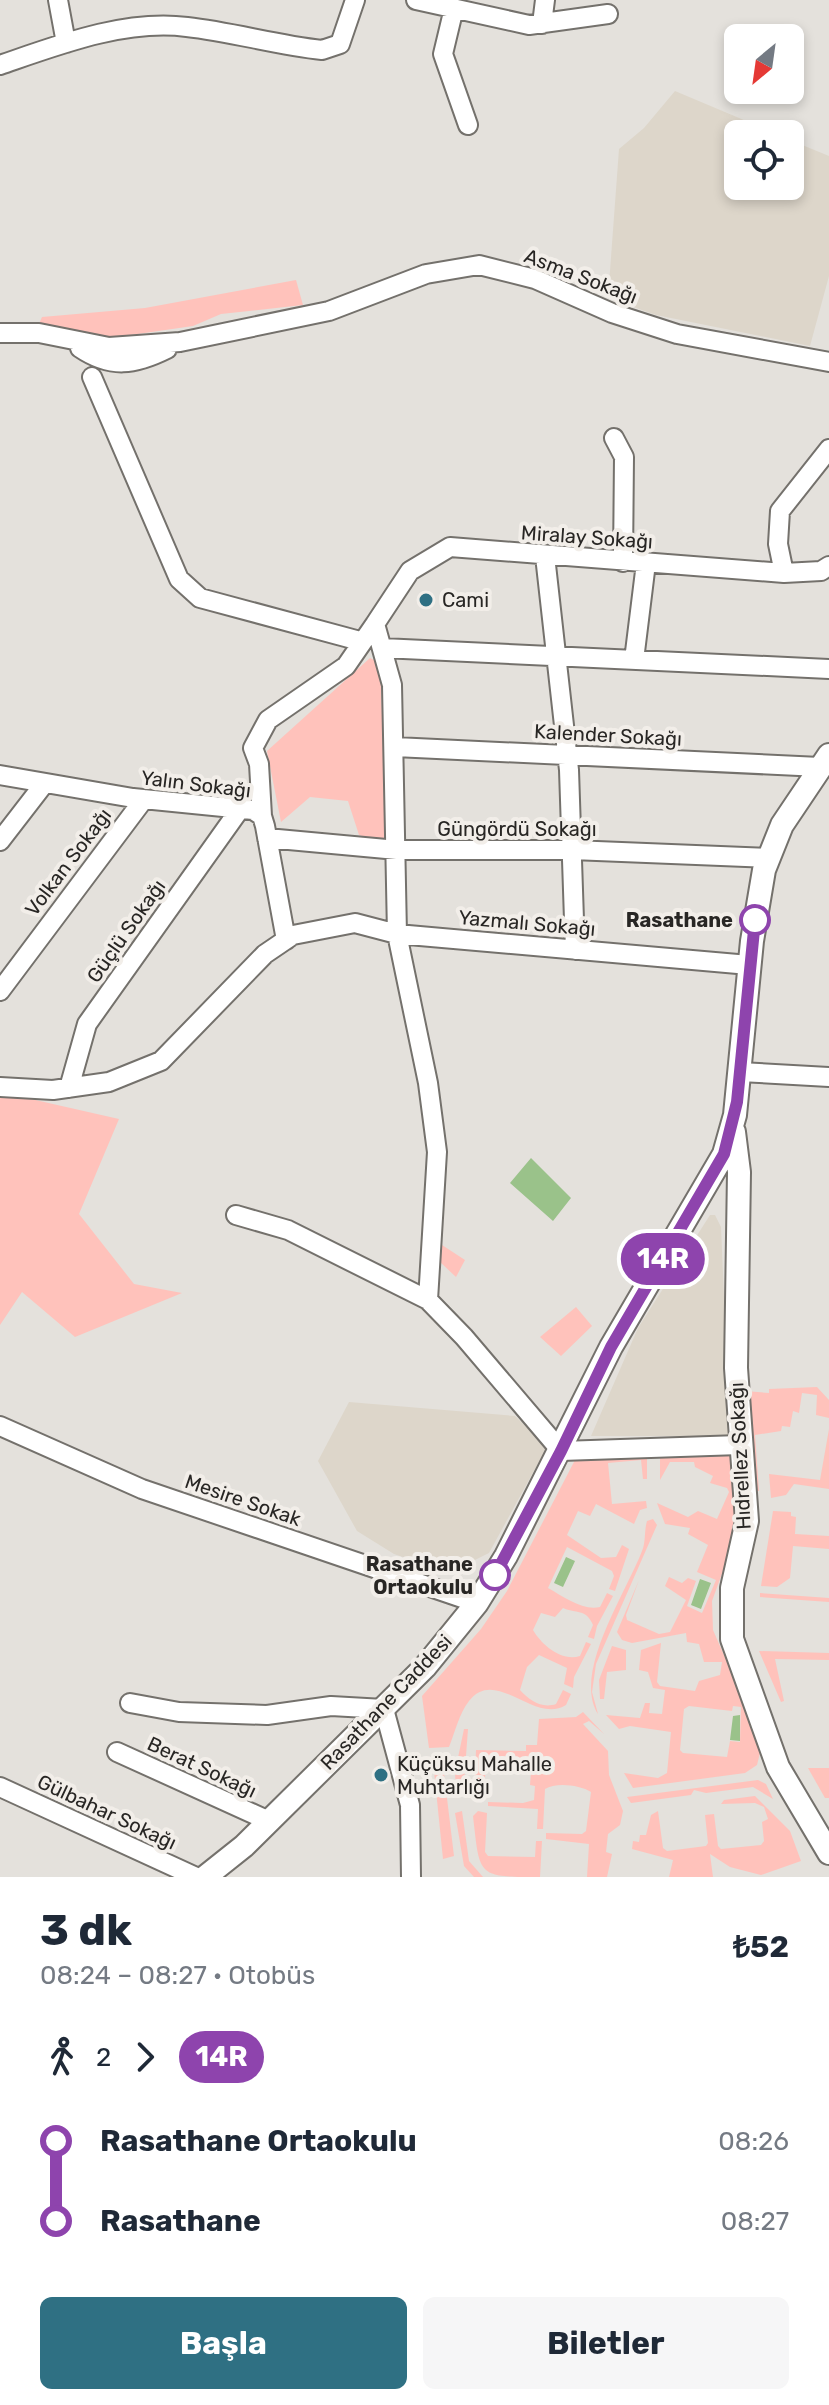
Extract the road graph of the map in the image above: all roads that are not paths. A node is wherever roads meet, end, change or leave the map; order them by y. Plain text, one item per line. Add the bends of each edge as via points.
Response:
1 (58, 0) edge
2 (355, 0) edge
3 (416, 0) edge
4 (545, 0) edge
5 (454, 8) junction
6 (608, 14) dead end
7 (542, 24) junction
8 (66, 43) junction
9 (0, 65) edge
10 (468, 125) dead end
11 (0, 333) edge
12 (829, 362) edge
13 (92, 377) dead end
14 (614, 438) dead end
15 (829, 449) edge
16 (545, 556) junction
17 (623, 562) junction
18 (646, 563) junction
19 (829, 566) edge
20 (784, 573) junction
21 (375, 624) junction
22 (360, 641) junction
23 (382, 648) junction
24 (555, 659) junction
25 (634, 660) junction
26 (829, 669) edge
27 (395, 747) junction
28 (567, 755) junction
29 (824, 761) edge
30 (0, 775) edge
31 (44, 784) junction
32 (144, 799) junction
33 (240, 809) junction
34 (262, 816) junction
35 (267, 838) junction
36 (0, 841) edge
37 (397, 850) junction
38 (572, 850) junction
39 (768, 858) junction
40 (397, 934) junction
41 (286, 940) junction
42 (575, 950) junction
43 (749, 965) junction
44 (0, 991) edge
45 (740, 1072) junction
46 (829, 1077) edge
47 (0, 1087) edge
48 (69, 1088) junction
49 (733, 1125) junction
50 (700, 1199) junction
51 (236, 1215) dead end
52 (736, 1226) junction
53 (428, 1300) junction
54 (0, 1426) edge
55 (740, 1445) junction
56 (561, 1451) junction
57 (477, 1603) junction
58 (130, 1703) dead end
59 (384, 1709) junction
60 (117, 1752) dead end
61 (0, 1787) edge
62 (269, 1821) junction
63 (829, 1853) edge
64 (408, 1876) edge
65 (196, 1877) edge
66 (205, 1877) edge

1 - 8 street
2 - 8 street via 340,44 322,50 186,26 129,28
3 - 5 street
4 - 7 street
5 - 7 street
5 - 10 street via 443,54
6 - 7 street
8 - 9 street
11 - 12 street, Asma Sokağı via 26,332 71,342 100,360 139,362 180,342 329,311 426,274 479,265 535,279 667,331
13 - 22 street via 179,579 200,598
14 - 17 street via 624,457
15 - 20 street via 780,511 778,544
16 - 17 street, Miralay Sokağı
16 - 21 street, Miralay Sokağı via 450,547 410,571
16 - 24 street
17 - 18 street, Miralay Sokağı
18 - 20 street, Miralay Sokağı
18 - 25 street
19 - 20 street, Miralay Sokağı
21 - 22 street, Miralay Sokağı
21 - 23 street
22 - 34 street, Miralay Sokağı via 346,666 268,720 253,748
23 - 24 street
23 - 27 street via 392,685
24 - 25 street
24 - 28 street
25 - 26 street
27 - 28 street, Kalender Sokağı
27 - 37 street
28 - 29 street, Kalender Sokağı
28 - 38 street
29 - 39 street, Rasathane Caddesi via 782,825
30 - 31 street, Yalın Sokağı
31 - 32 street, Yalın Sokağı
31 - 36 street
32 - 33 street, Yalın Sokağı
32 - 44 street, Volkan Sokağı
33 - 34 street, Yalın Sokağı
33 - 48 street, Güçlü Sokağı via 87,1024
34 - 35 street, Yalın Sokağı
35 - 37 street, Güngördü Sokağı
35 - 41 street, Yalın Sokağı
37 - 38 street, Güngördü Sokağı
37 - 40 street
38 - 39 street, Güngördü Sokağı
38 - 42 street
39 - 43 street, Rasathane Caddesi
40 - 41 street, Yazmalı Sokağı via 355,923
40 - 42 street, Yazmalı Sokağı
40 - 53 street via 437,1152
41 - 48 street via 265,954 161,1061 109,1082
42 - 43 street, Yazmalı Sokağı
43 - 45 street, Rasathane Caddesi
45 - 46 street
45 - 49 street, Rasathane Caddesi
47 - 48 street
49 - 50 street, Rasathane Caddesi
49 - 52 street, Hıdrellez Sokağı via 739,1162
50 - 52 street via 725,1206
50 - 56 street, Rasathane Caddesi via 611,1347
51 - 53 street via 288,1230
52 - 55 street, Hıdrellez Sokağı
53 - 56 street
54 - 57 street, Mesire Sokak via 142,1489
55 - 56 street
55 - 63 street, Hıdrellez Sokağı via 747,1521 732,1588 734,1650 778,1767
56 - 57 street, Rasathane Caddesi
57 - 59 street, Rasathane Caddesi
58 - 59 street via 179,1712 267,1715 331,1706
59 - 62 street, Rasathane Caddesi
59 - 64 street via 410,1805
60 - 62 street, Berat Sokağı
61 - 65 street, Gülbahar Sokağı
62 - 66 street, Rasathane Caddesi

